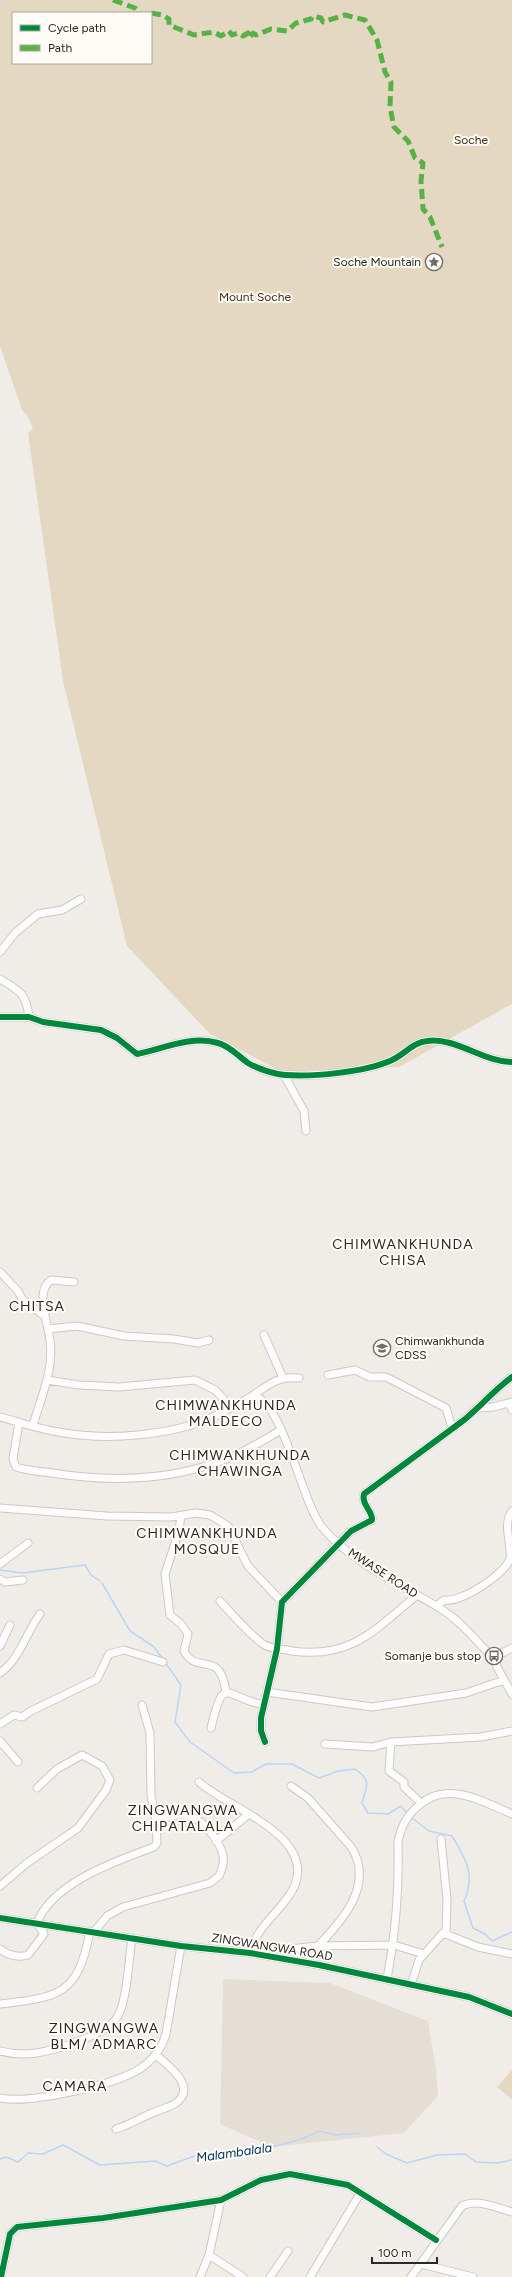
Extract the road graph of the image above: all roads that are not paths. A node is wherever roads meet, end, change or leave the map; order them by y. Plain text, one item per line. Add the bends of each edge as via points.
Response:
1 (81, 900) dead end
2 (0, 952) edge
3 (0, 979) edge
4 (0, 1017) edge
5 (29, 1017) junction
6 (512, 1062) edge
7 (284, 1075) junction
8 (306, 1131) dead end
9 (0, 1272) edge
10 (74, 1282) dead end
11 (43, 1315) junction
12 (48, 1329) junction
13 (264, 1335) dead end
14 (210, 1340) dead end
15 (328, 1375) dead end
16 (512, 1377) edge
17 (283, 1378) junction
18 (299, 1378) dead end
19 (47, 1380) junction
20 (253, 1395) junction
21 (510, 1402) edge
22 (231, 1407) junction
23 (479, 1408) junction
24 (512, 1410) edge
25 (0, 1417) edge
26 (19, 1422) junction
27 (33, 1425) junction
28 (452, 1428) junction
29 (281, 1430) junction
30 (0, 1508) edge
31 (512, 1511) edge
32 (181, 1516) junction
33 (28, 1543) dead end
34 (339, 1543) junction
35 (0, 1564) edge
36 (0, 1579) edge
37 (23, 1580) dead end
38 (417, 1595) junction
39 (220, 1601) dead end
40 (282, 1602) junction
41 (436, 1606) junction
42 (40, 1614) dead end
43 (10, 1625) dead end
44 (0, 1646) edge
45 (512, 1648) edge
46 (277, 1649) junction
47 (496, 1661) junction
48 (163, 1662) dead end
49 (0, 1673) edge
50 (504, 1680) junction
51 (226, 1692) junction
52 (267, 1692) junction
53 (512, 1694) edge
54 (142, 1705) dead end
55 (264, 1705) junction
56 (0, 1724) edge
57 (211, 1728) dead end
58 (512, 1731) edge
59 (0, 1740) edge
60 (264, 1742) dead end
61 (391, 1742) junction
62 (325, 1744) dead end
63 (18, 1762) dead end
64 (199, 1782) dead end
65 (291, 1786) dead end
66 (37, 1788) dead end
67 (421, 1803) junction
68 (249, 1814) junction
69 (512, 1814) edge
70 (156, 1822) junction
71 (441, 1838) dead end
72 (216, 1841) junction
73 (0, 1886) edge
74 (0, 1918) edge
75 (36, 1923) junction
76 (92, 1932) junction
77 (446, 1933) junction
78 (132, 1938) junction
79 (394, 1945) junction
80 (182, 1946) junction
81 (318, 1946) junction
82 (0, 1949) edge
83 (251, 1950) junction
84 (424, 1954) junction
85 (512, 1954) edge
86 (387, 1979) junction
87 (411, 1985) junction
88 (0, 2004) edge
89 (512, 2014) edge
90 (0, 2051) edge
91 (156, 2055) junction
92 (0, 2098) edge
93 (116, 2128) dead end
94 (361, 2192) junction
95 (221, 2200) junction
96 (512, 2212) edge
97 (436, 2240) junction
98 (288, 2251) dead end
99 (209, 2255) junction
100 (420, 2264) junction
101 (1, 2277) edge
102 (200, 2277) edge
103 (243, 2277) edge
104 (270, 2277) edge
105 (310, 2277) edge
106 (411, 2277) edge
107 (473, 2277) edge

1 - 2 street via 62,910 38,914 15,933
3 - 5 street via 24,995
4 - 5 street
5 - 7 street via 43,1022 101,1030 117,1038 137,1054 173,1043 216,1042 258,1068
6 - 7 street via 496,1061 450,1044 429,1040 421,1042 396,1059 372,1066 326,1075
7 - 8 street via 304,1111
9 - 11 street via 22,1299
10 - 11 street via 49,1281 45,1292
11 - 12 street
12 - 14 street via 77,1326 124,1336 194,1343
12 - 19 street via 51,1354
13 - 17 street
15 - 28 street via 355,1370 370,1377 389,1378 446,1408
16 - 23 street via 494,1391
17 - 18 street
17 - 20 street via 266,1384
19 - 22 street via 119,1387 196,1380 215,1390
19 - 27 street
20 - 22 street
20 - 29 street, MWASE ROAD via 268,1407
21 - 23 street
21 - 24 street
22 - 27 street via 201,1422 137,1434 84,1436
23 - 28 street
25 - 26 street
26 - 27 street
26 - 29 street via 13,1459 16,1467 75,1476 109,1478 142,1479 208,1466 234,1456
28 - 34 street via 364,1494 365,1505 372,1520 356,1527
29 - 34 street, MWASE ROAD via 312,1512 322,1528
30 - 32 street via 107,1516
31 - 41 street via 508,1520 510,1560 490,1581 470,1594 451,1602 444,1600
32 - 40 street via 201,1513 228,1526 252,1571
32 - 51 street via 180,1531 165,1574 170,1615 188,1634 184,1651 186,1655 191,1660 220,1670
33 - 35 street
34 - 38 street, MWASE ROAD via 362,1562
34 - 40 street
36 - 37 street via 5,1582
38 - 41 street, MWASE ROAD
38 - 46 street via 373,1631 351,1645 321,1652
39 - 46 street via 263,1644
40 - 46 street
41 - 47 street, MWASE ROAD via 460,1624
42 - 49 street via 14,1660
43 - 44 street
45 - 47 street via 500,1654
46 - 52 street
47 - 50 street, MWASE ROAD
48 - 56 street via 124,1650 109,1654 97,1680 22,1717 14,1715
50 - 52 street via 466,1693 372,1707
50 - 53 street, MWASE ROAD
51 - 55 street
51 - 57 street via 217,1701
52 - 55 street
54 - 70 street via 149,1725 151,1795
55 - 60 street via 261,1726
58 - 61 street via 464,1739
59 - 63 street
61 - 62 street via 365,1747
61 - 67 street via 389,1771 404,1782 404,1787
64 - 68 street via 207,1790
65 - 81 street via 308,1798 338,1831 357,1857 360,1869 356,1895 350,1908 335,1929
66 - 73 street via 57,1770 82,1755 102,1766 110,1780 106,1790 78,1828 27,1863
67 - 69 street via 438,1794 455,1792
67 - 79 street via 408,1816 400,1833 399,1897
68 - 72 street
68 - 83 street via 289,1845 295,1857 297,1872 292,1891 257,1934
70 - 72 street via 175,1815 190,1816 201,1823
70 - 75 street via 156,1845 104,1865 84,1876 43,1909
71 - 77 street via 447,1900
72 - 76 street via 223,1860 222,1870 215,1881 128,1906 107,1916
74 - 75 street, ZINGWANGWA ROAD
75 - 76 street, ZINGWANGWA ROAD
75 - 82 street via 44,1934 28,1955 7,1954
76 - 78 street, ZINGWANGWA ROAD
76 - 88 street via 82,1966 68,1985 42,1998
77 - 84 street via 440,1935
77 - 85 street via 468,1944
78 - 80 street, ZINGWANGWA ROAD
78 - 90 street via 122,2003 118,2016 111,2025 88,2037 37,2053 14,2054
79 - 81 street
79 - 84 street
79 - 86 street
80 - 83 street, ZINGWANGWA ROAD
80 - 91 street via 166,2034
81 - 83 street via 289,1950
83 - 86 street, ZINGWANGWA ROAD
84 - 87 street via 417,1965
86 - 87 street, ZINGWANGWA ROAD
87 - 89 street, ZINGWANGWA ROAD via 475,1999
91 - 92 street via 135,2072 107,2083 36,2098
91 - 93 street via 171,2067 183,2082 184,2088 180,2099 133,2124
94 - 95 street via 348,2185 290,2174 261,2180
94 - 97 street
94 - 105 street
95 - 99 street
95 - 101 street via 103,2218 17,2227 10,2234
96 - 97 street via 476,2203 467,2204 457,2211
97 - 100 street
98 - 104 street
99 - 102 street
99 - 103 street
100 - 106 street
100 - 107 street

